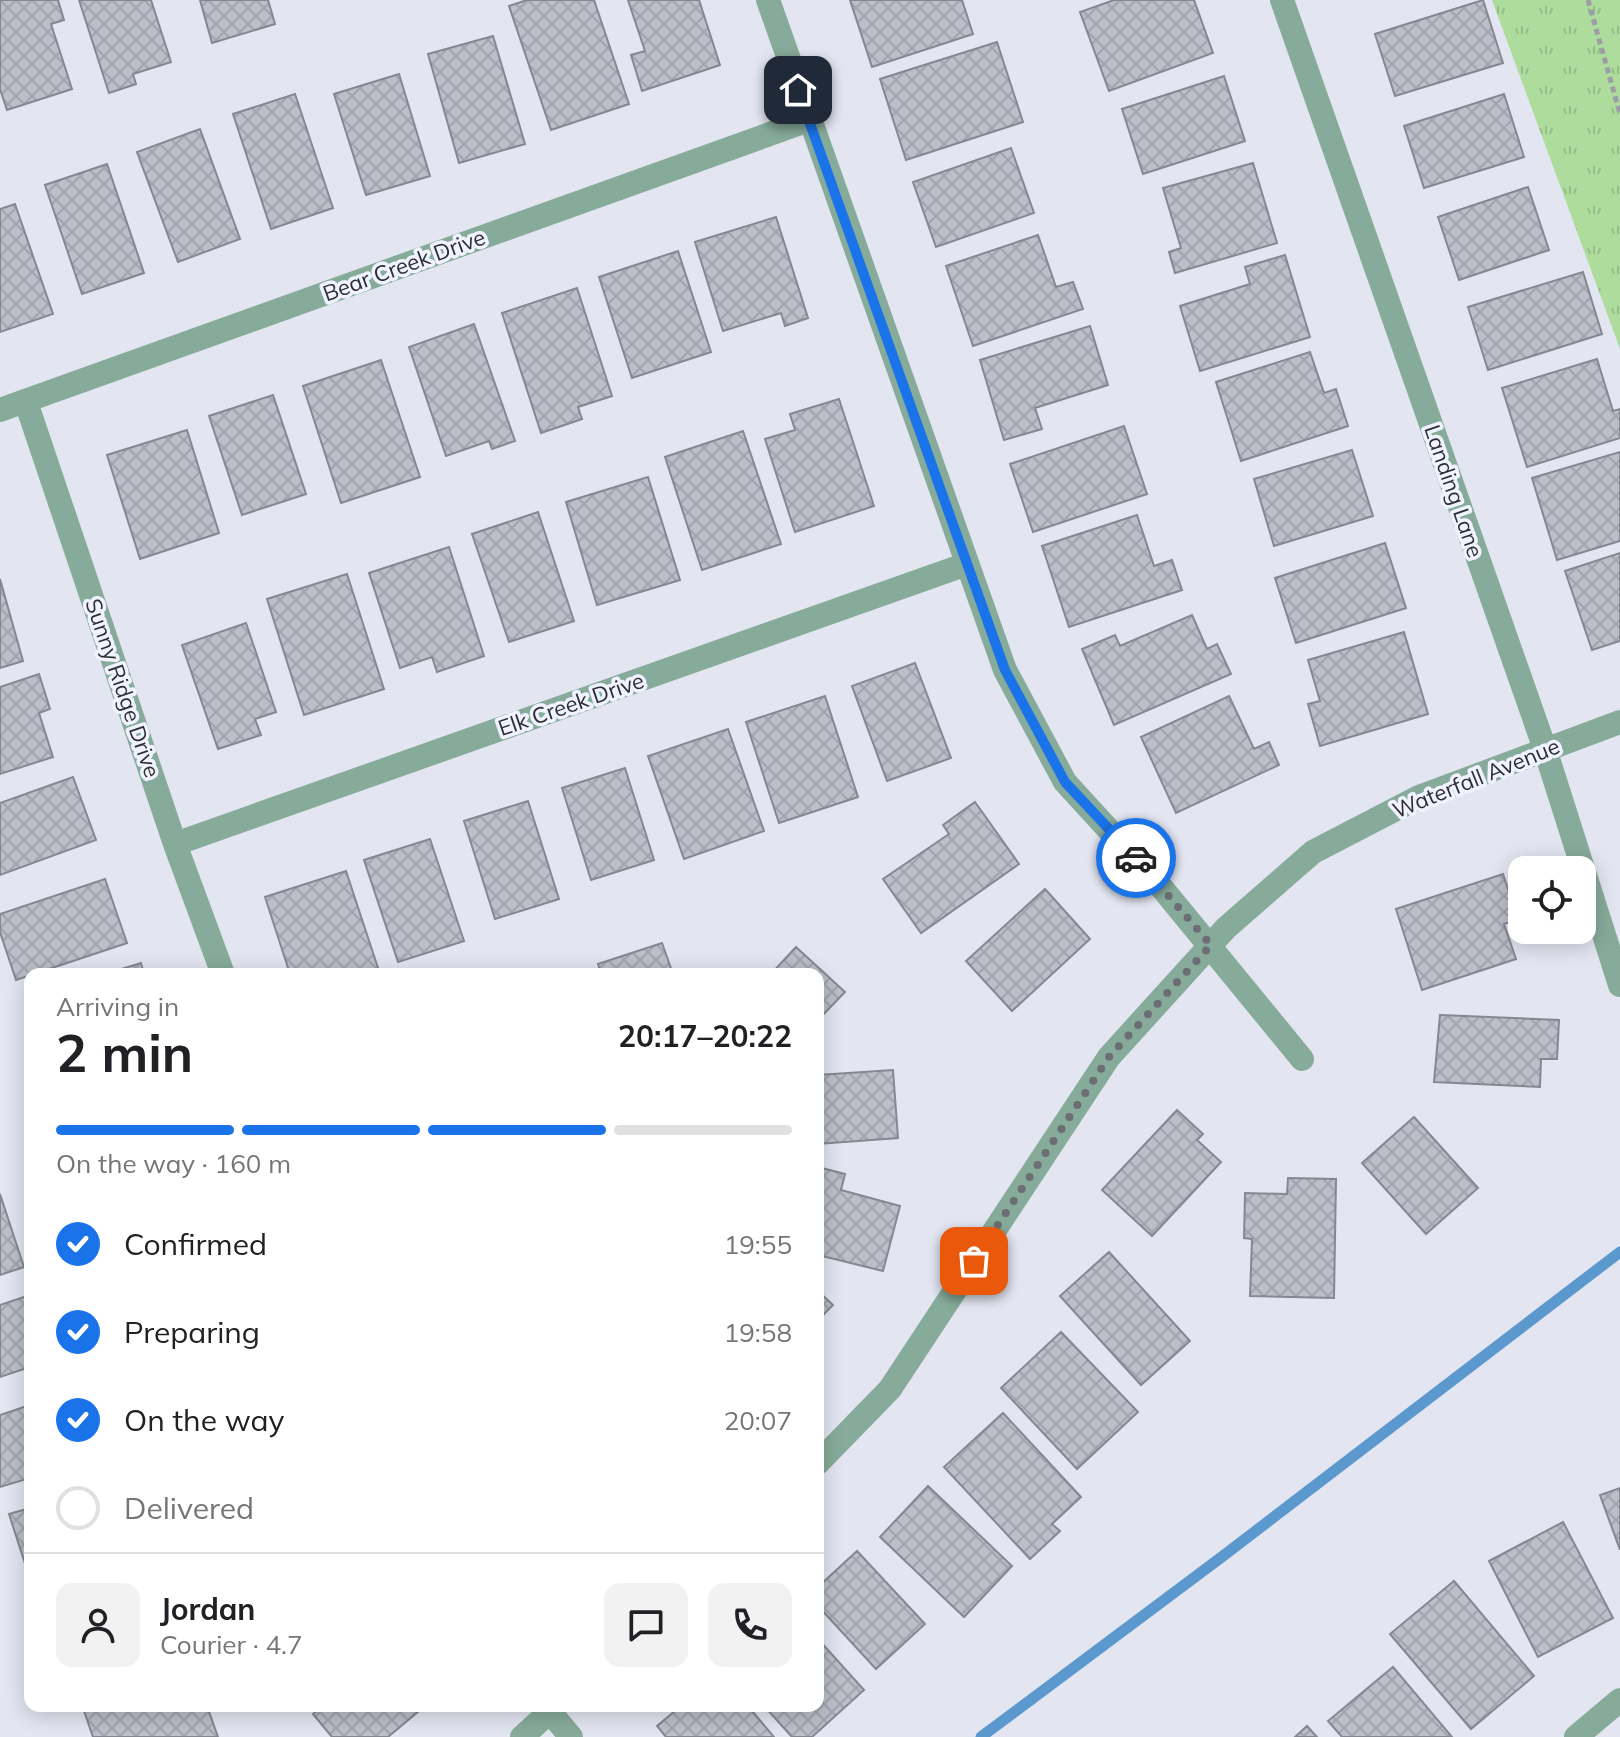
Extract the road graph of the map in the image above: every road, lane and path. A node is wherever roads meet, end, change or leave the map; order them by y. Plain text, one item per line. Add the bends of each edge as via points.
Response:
1 (768, 0) edge
2 (1282, 0) edge
3 (1588, 0) edge
4 (1620, 114) edge
5 (809, 120) junction
6 (26, 402) junction
7 (0, 410) edge
8 (967, 564) junction
9 (1620, 722) edge
10 (1545, 749) junction
11 (175, 844) junction
12 (1211, 945) junction
13 (221, 968) edge
14 (1620, 985) edge
15 (1302, 1059) dead end
16 (824, 1457) edge
17 (1620, 1700) edge
18 (546, 1712) edge
19 (553, 1712) edge
20 (522, 1737) edge
21 (571, 1737) edge
22 (1576, 1737) edge

1 - 5 street
2 - 10 street, Landing Lane
3 - 4 path
5 - 6 street, Bear Creek Drive
5 - 8 street
6 - 7 street, Bear Creek Drive
6 - 11 street, Sunny Ridge Drive
8 - 11 street, Elk Creek Drive
8 - 12 street via 1005,670 1065,782
9 - 10 street, Waterfall Avenue
10 - 12 street, Waterfall Avenue via 1419,797 1313,852
10 - 14 street, Landing Lane
11 - 13 street, Sunny Ridge Drive
12 - 15 street
12 - 16 street, Waterfall Avenue via 1109,1057 890,1389
17 - 22 street
18 - 20 street
19 - 21 street

